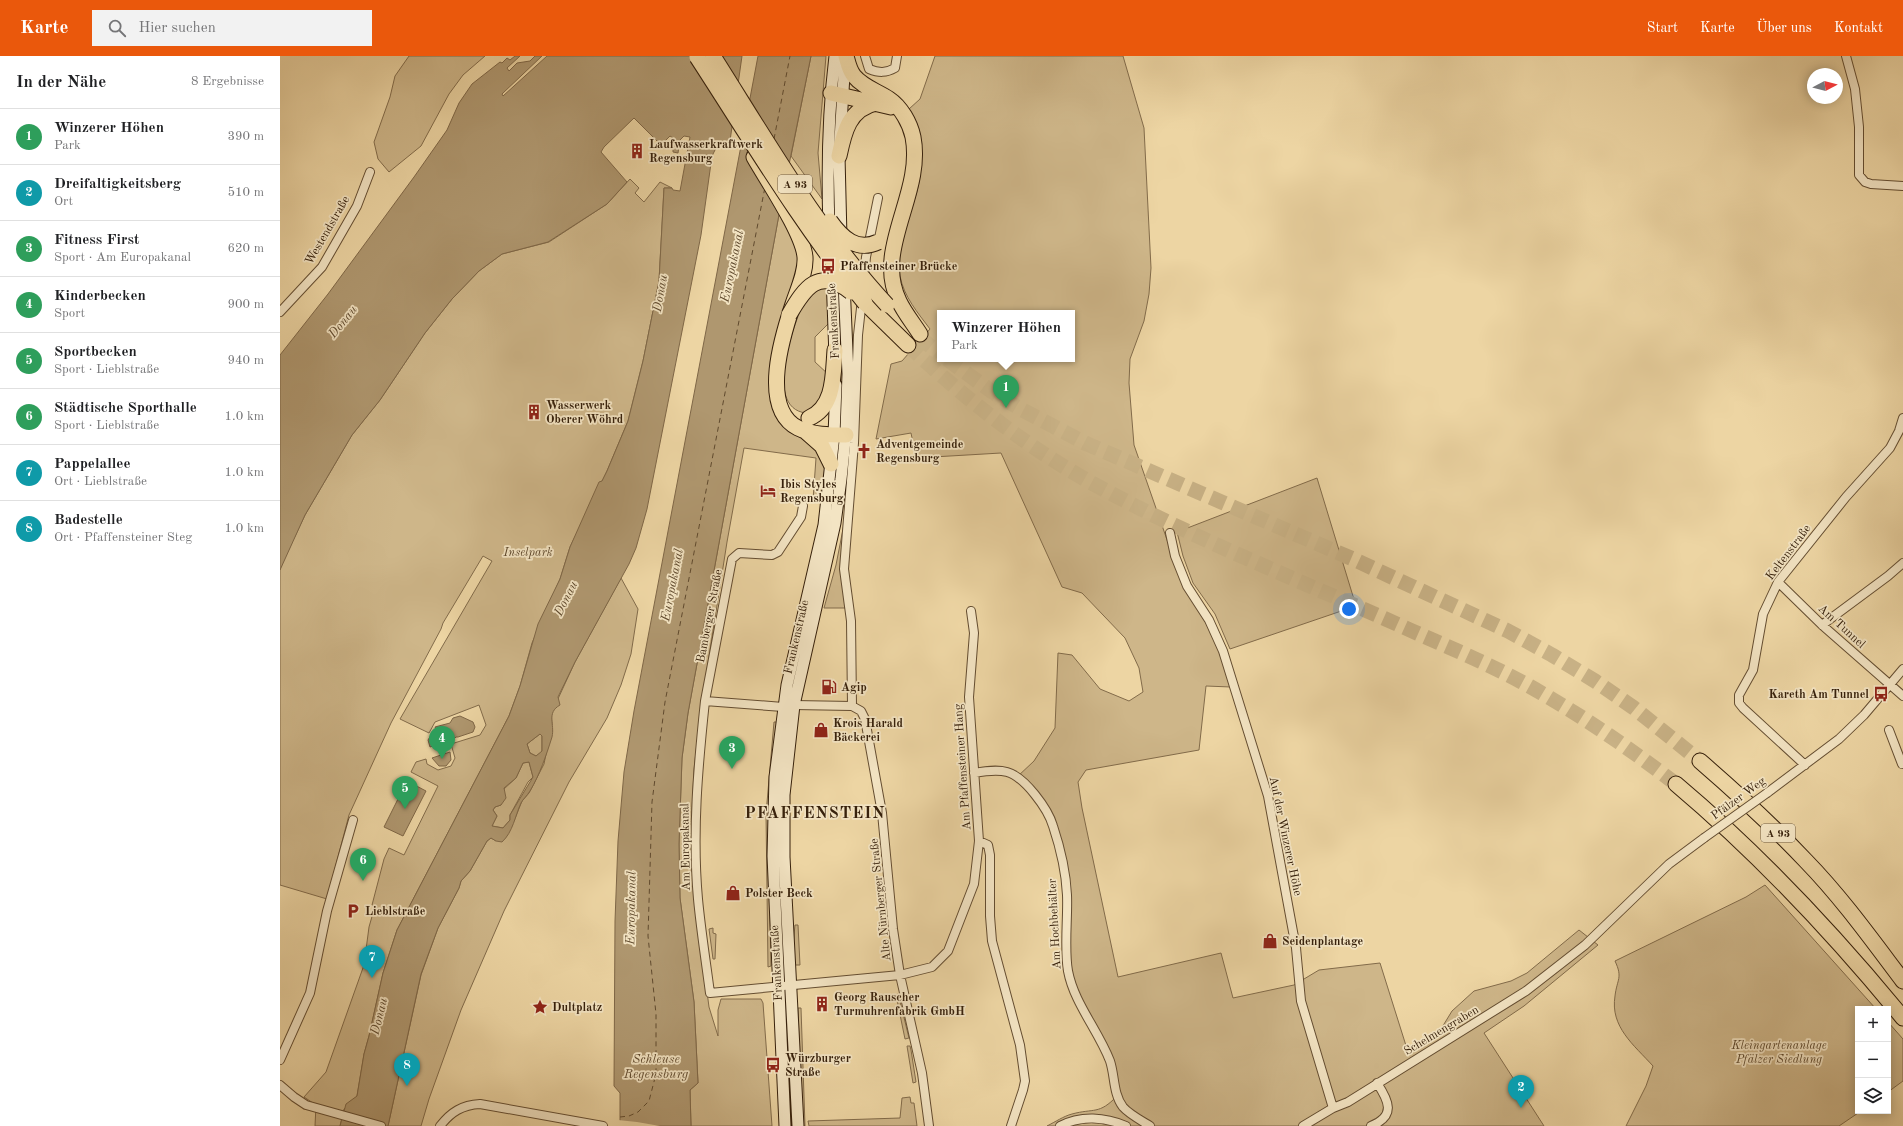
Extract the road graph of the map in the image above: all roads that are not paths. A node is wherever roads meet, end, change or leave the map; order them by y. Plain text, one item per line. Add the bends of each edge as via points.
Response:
1 (713, 56) edge
2 (835, 56) edge
3 (846, 56) edge
4 (865, 56) edge
5 (897, 56) edge
6 (1846, 56) edge
7 (696, 57) edge
8 (838, 93) junction
9 (873, 96) junction
10 (839, 156) junction
11 (370, 172) dead end
12 (1903, 186) edge
13 (878, 198) dead end
14 (905, 210) junction
15 (865, 303) junction
16 (280, 312) edge
17 (789, 316) junction
18 (916, 339) junction
19 (835, 350) junction
20 (1903, 418) edge
21 (806, 424) junction
22 (1901, 430) edge
23 (840, 432) junction
24 (831, 464) junction
25 (803, 506) dead end
26 (1170, 533) dead end
27 (1903, 563) edge
28 (1778, 582) junction
29 (971, 610) dead end
30 (1822, 625) junction
31 (1903, 669) edge
32 (1891, 685) junction
33 (1903, 696) edge
34 (706, 701) junction
35 (788, 706) junction
36 (852, 706) junction
37 (1889, 730) dead end
38 (1700, 761) tunnel mouth
39 (1805, 765) junction
40 (1903, 766) edge
41 (974, 773) junction
42 (1676, 784) tunnel mouth
43 (353, 820) dead end
44 (979, 841) junction
45 (1585, 945) joint
46 (900, 975) junction
47 (1903, 981) edge
48 (790, 986) junction
49 (778, 987) junction
50 (1903, 1018) edge
51 (280, 1060) edge
52 (1377, 1082) junction
53 (280, 1085) edge
54 (1333, 1108) junction
55 (381, 1126) edge
56 (440, 1126) edge
57 (603, 1126) edge
58 (785, 1126) edge
59 (798, 1126) edge
60 (929, 1126) edge
61 (1011, 1126) edge
62 (1060, 1126) edge
63 (1126, 1126) edge
64 (1150, 1126) edge
65 (1303, 1126) edge
66 (1372, 1126) edge

1 - 14 highway, bridge via 833,225 851,243 871,245 878,242 894,228
1 - 18 highway, A 93, bridge via 828,233 853,267
2 - 8 main road
3 - 8 main road
3 - 9 highway via 852,74
4 - 5 street via 869,69 888,72 895,68
6 - 12 street via 1855,90 1859,127 1859,175 1870,184
7 - 15 highway, A 93, bridge via 805,224
7 - 17 highway, bridge via 801,241 805,259
8 - 9 highway
8 - 10 main road, Frankenstraße
8 - 19 main road, Frankenstraße via 828,198
9 - 10 highway via 852,117
9 - 14 highway via 890,99 908,124 915,152
10 - 23 main road, Frankenstraße via 848,374
11 - 16 street, Westendstraße via 356,206 322,267
13 - 36 street via 866,257 858,335 856,413 844,569 851,620
14 - 18 highway via 893,245 891,269 898,300
15 - 17 highway, bridge via 837,282 824,280 811,284 806,289
15 - 18 highway, A 93 via 881,320
17 - 21 highway via 778,368 779,401 790,423
19 - 21 highway via 831,391 816,415
19 - 23 main road, Frankenstraße
20 - 22 street, Keltenstraße
21 - 23 highway
21 - 24 highway
22 - 28 street, Keltenstraße via 1890,448 1846,497
23 - 24 main road, Frankenstraße
23 - 35 main road, Frankenstraße via 835,522
24 - 35 main road, Frankenstraße via 824,525
25 - 34 street, Bamberger Straße via 801,517 778,552 772,555 740,553 732,559
26 - 54 street, Auf der Winzerer Höhe via 1187,586 1210,620 1223,651 1268,796 1296,948 1301,1001
27 - 30 street
28 - 30 street, Am Tunnel
28 - 39 street, Keltenstraße via 1763,614 1753,670 1739,695 1740,703
29 - 41 street, Am Pfaffensteiner Hang via 974,633 969,697
30 - 32 street, Am Tunnel
31 - 32 street, Pfälzer Weg
32 - 33 street, Am Tunnel
32 - 39 street, Pfälzer Weg via 1837,741
34 - 35 street
34 - 49 street, Am Europakanal via 699,761 696,826 698,898 710,993 765,986
35 - 36 street
35 - 48 main road, Frankenstraße via 784,856
35 - 49 main road, Frankenstraße via 775,777 773,818
36 - 46 street, Alte Nürnberger Straße via 861,711 864,719 882,813
37 - 40 street
38 - 47 highway, A 93 via 1746,801 1807,861
39 - 45 street, Pfälzer Weg, bridge via 1669,864
41 - 44 street, Am Pfaffensteiner Hang
41 - 64 street, Am Hochbehälter via 995,770 1008,772 1017,777 1030,789 1053,825 1067,893 1067,969 1071,984 1114,1071 1118,1099 1124,1108
42 - 50 highway, A 93 via 1716,818 1789,890
43 - 51 street via 327,911 310,992
44 - 46 street via 974,884 948,951 932,967
44 - 61 street, Am Pfaffensteiner Hang via 988,845 992,941 1020,1045 1025,1081
45 - 52 street, Schelmengraben via 1526,992
46 - 48 street
46 - 60 street, Alte Nürnberger Straße via 922,1073
48 - 49 street
48 - 59 main road, Frankenstraße
49 - 58 main road, Frankenstraße
52 - 54 street, Schelmengraben via 1348,1102
52 - 66 street via 1389,1105 1383,1121
53 - 55 street via 306,1105
54 - 65 street, Schelmengraben
56 - 57 street via 455,1111 469,1105 491,1106
62 - 63 street via 1080,1119 1098,1118

